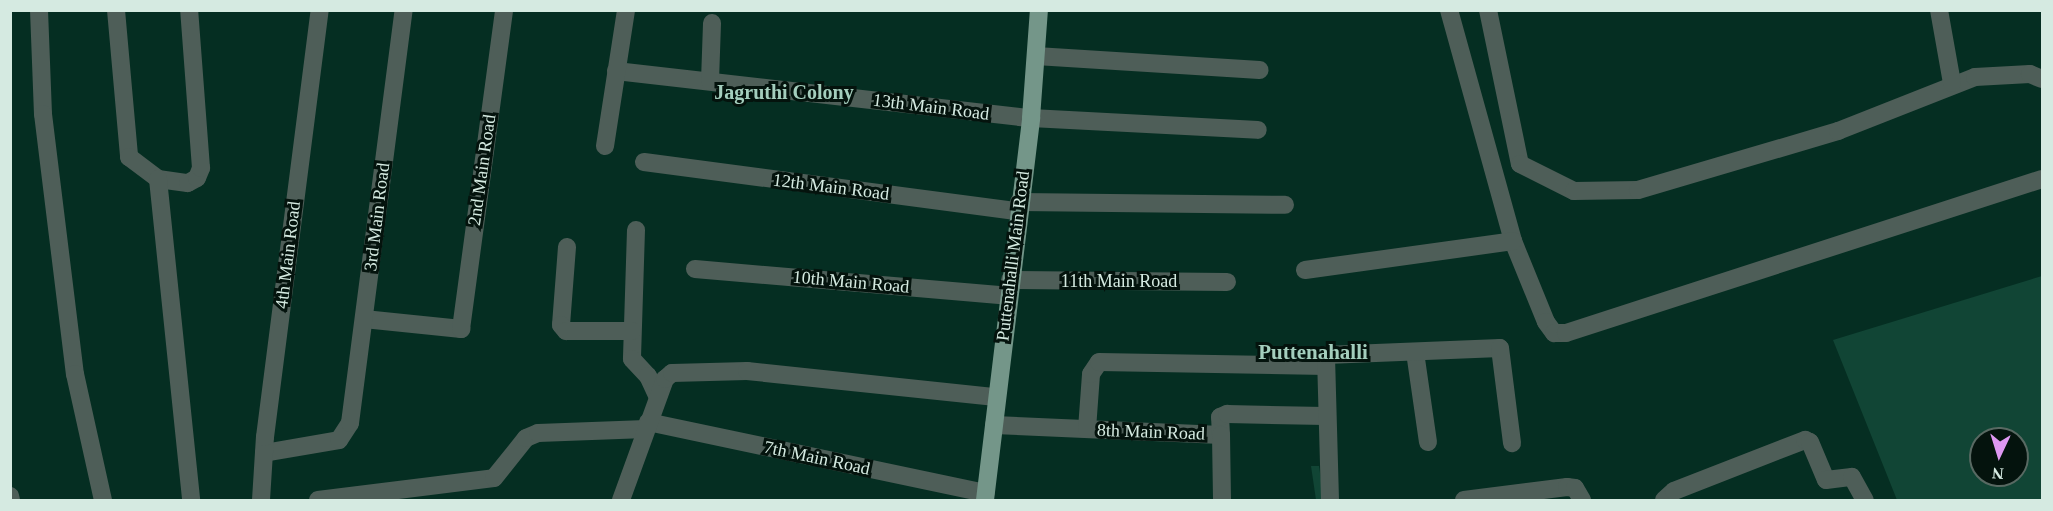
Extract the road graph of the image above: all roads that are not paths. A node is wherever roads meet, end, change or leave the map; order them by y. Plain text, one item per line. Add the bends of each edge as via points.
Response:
1 (39, 10) edge
2 (116, 10) edge
3 (189, 10) edge
4 (320, 10) edge
5 (404, 10) edge
6 (504, 10) edge
7 (626, 10) edge
8 (1039, 10) edge
9 (1449, 10) edge
10 (1488, 10) edge
11 (1939, 10) edge
12 (712, 23) dead end
13 (1036, 56) junction
14 (616, 70) junction
15 (1260, 70) dead end
16 (2043, 79) edge
17 (710, 81) junction
18 (1952, 83) junction
19 (1031, 118) junction
20 (1258, 130) dead end
21 (605, 146) dead end
22 (644, 162) dead end
23 (158, 179) junction
24 (2043, 179) edge
25 (1285, 205) dead end
26 (1018, 206) junction
27 (636, 230) dead end
28 (1513, 240) junction
29 (567, 247) dead end
30 (695, 269) dead end
31 (1305, 270) dead end
32 (1227, 282) dead end
33 (1009, 288) junction
34 (364, 319) junction
35 (632, 331) junction
36 (1415, 351) junction
37 (1326, 366) junction
38 (658, 397) junction
39 (996, 397) junction
40 (1325, 416) junction
41 (994, 425) junction
42 (647, 426) junction
43 (1087, 429) junction
44 (1221, 435) junction
45 (1428, 442) dead end
46 (1512, 443) dead end
47 (264, 453) junction
48 (436, 492) edge
49 (10, 496) edge
50 (985, 497) edge
51 (1489, 499) edge
52 (11, 501) edge
53 (103, 501) edge
54 (191, 501) edge
55 (261, 501) edge
56 (318, 501) edge
57 (621, 501) edge
58 (1222, 501) edge
59 (1330, 501) edge
60 (1464, 501) edge
61 (1582, 501) edge
62 (1664, 501) edge
63 (1865, 501) edge

1 - 53 street via 44,114 75,374
2 - 23 street via 129,157
3 - 23 street via 201,168 197,178 189,183
4 - 47 street, 4th Main Road
5 - 34 street, 3rd Main Road
6 - 34 street, 2nd Main Road via 460,329
7 - 14 street
8 - 13 main road, Puttenahalli Main Road
9 - 28 street
10 - 18 street via 1520,164 1574,191 1649,187 1838,131
11 - 18 street
12 - 17 street
13 - 15 street
13 - 19 main road, Puttenahalli Main Road
14 - 17 street, 13th Main Road
14 - 21 street
16 - 18 street via 2030,74 1999,73
17 - 19 street, 13th Main Road
19 - 20 street, 13th Main Road
19 - 26 main road, Puttenahalli Main Road
22 - 26 street, 12th Main Road
23 - 54 street
24 - 28 street via 1566,333 1554,333 1546,322
25 - 26 street, 12th Main Road
26 - 33 main road, Puttenahalli Main Road
27 - 35 street
28 - 31 street
29 - 35 street via 561,326 566,331
30 - 33 street, 10th Main Road
32 - 33 street, 11th Main Road
33 - 39 main road, Puttenahalli Main Road
34 - 47 street, 3rd Main Road via 350,423 339,440
35 - 38 street via 632,359 648,376
36 - 37 street via 1326,355
36 - 45 street
36 - 46 street via 1500,348
37 - 40 street
37 - 43 street via 1099,362 1091,374
38 - 39 street via 665,379 672,373 747,371
38 - 42 street
39 - 41 main road, Puttenahalli Main Road
40 - 44 street, 8th Main Road via 1227,414 1220,417
40 - 59 street
41 - 43 street, 8th Main Road
41 - 50 main road, Puttenahalli Main Road
42 - 48 street, 7th Main Road via 538,433 526,438 494,478
42 - 50 street, 7th Main Road
42 - 57 street
43 - 44 street, 8th Main Road
44 - 58 street
47 - 55 street, 4th Main Road
48 - 56 street, 7th Main Road
49 - 52 street
51 - 60 street
51 - 61 street via 1568,487 1575,488
62 - 63 street via 1674,491 1805,440 1810,442 1826,480 1852,477

